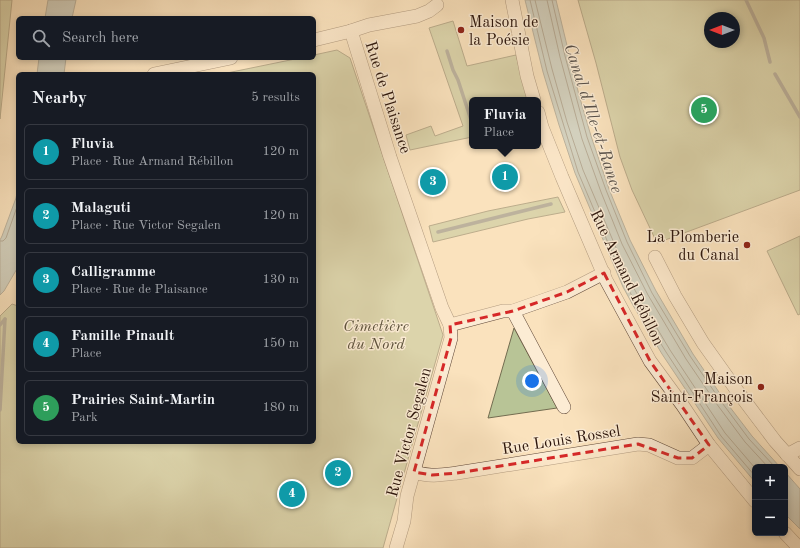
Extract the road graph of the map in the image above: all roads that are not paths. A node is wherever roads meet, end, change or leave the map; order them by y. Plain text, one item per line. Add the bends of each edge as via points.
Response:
1 (512, 0) edge
2 (437, 6) dead end
3 (351, 31) junction
4 (316, 40) edge
5 (221, 60) edge
6 (164, 72) edge
7 (533, 97) edge
8 (541, 123) edge
9 (655, 257) dead end
10 (604, 273) junction
11 (513, 311) junction
12 (450, 325) junction
13 (564, 407) dead end
14 (709, 445) junction
15 (800, 448) edge
16 (787, 454) junction
17 (800, 469) edge
18 (414, 472) junction
19 (754, 500) edge
20 (788, 536) edge
21 (396, 548) edge
22 (799, 548) edge

1 - 7 street
2 - 3 street via 417,16
3 - 4 street, Rue de Plaisance
3 - 12 street, Rue de Plaisance via 393,164
5 - 6 street
8 - 10 street, Rue Armand Rébillon
9 - 16 street via 675,296 734,388
10 - 11 street via 567,292
10 - 14 street, Rue Armand Rébillon via 650,361
11 - 12 street via 503,311
11 - 13 street
12 - 18 street, Rue Victor Segalen via 451,338
14 - 18 street, Rue Louis Rossel via 692,458 678,458 638,444 457,473 432,476
14 - 19 street, Rue Armand Rébillon
15 - 16 street
16 - 17 street
18 - 21 street, Rue Victor Segalen
20 - 22 street

